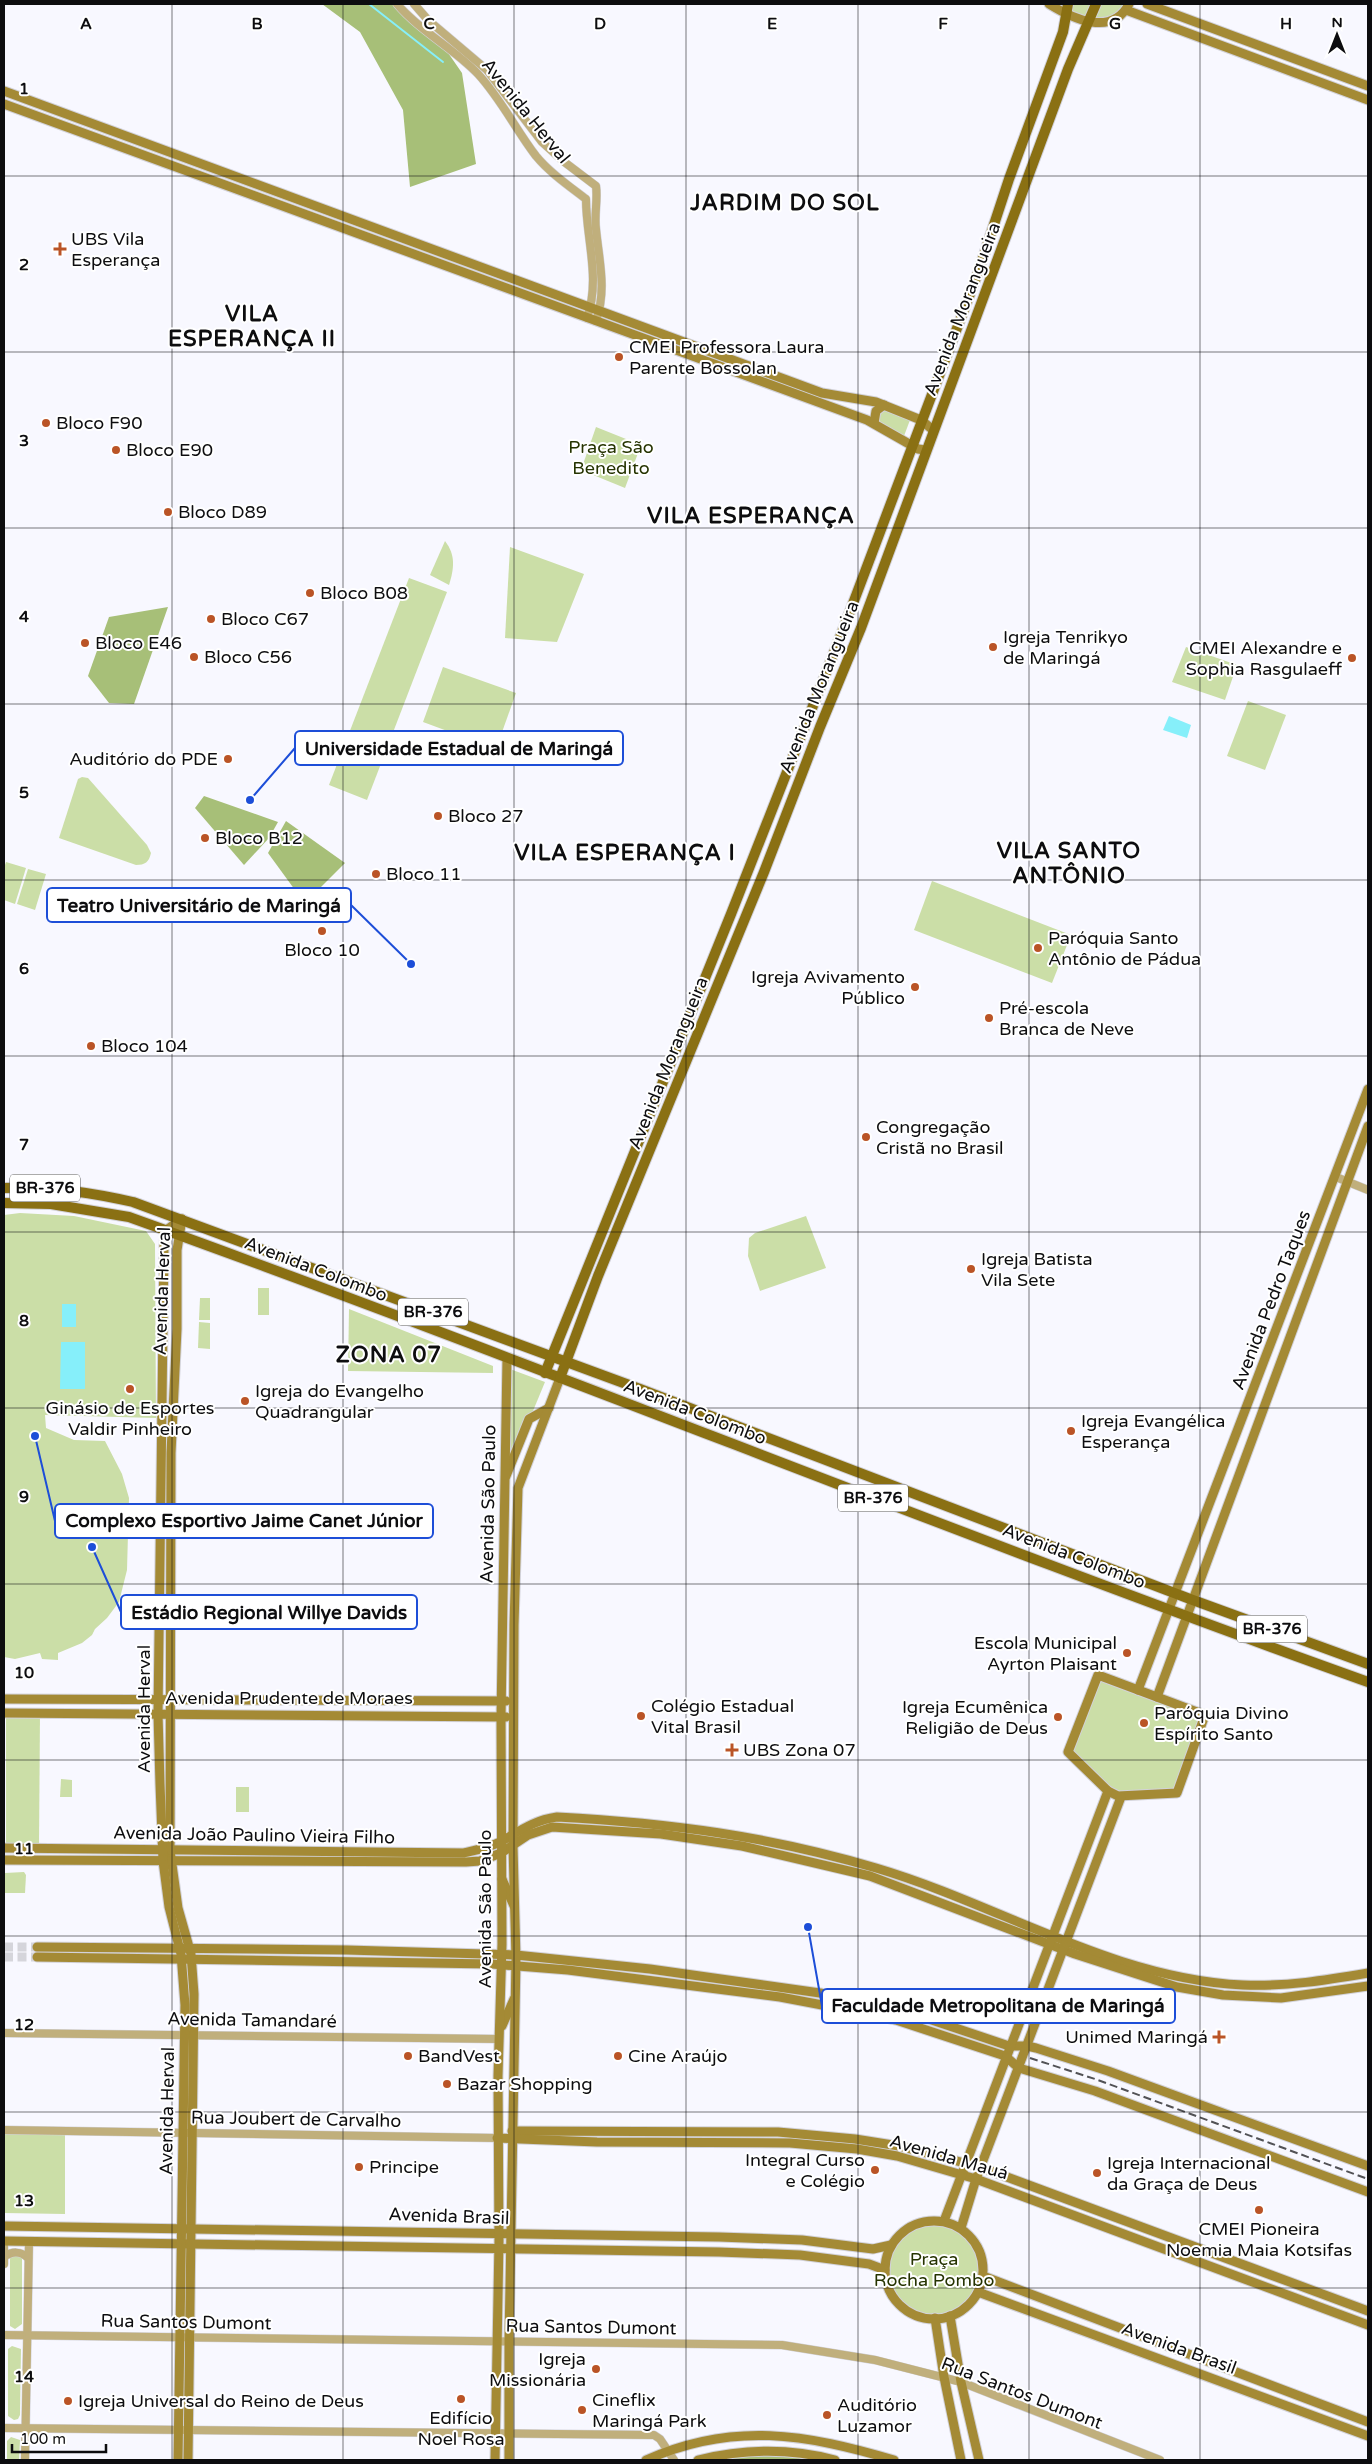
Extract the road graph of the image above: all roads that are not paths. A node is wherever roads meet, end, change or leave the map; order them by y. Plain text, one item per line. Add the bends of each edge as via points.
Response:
1 (397, 4) edge
2 (414, 4) edge
3 (1050, 4) edge
4 (1096, 4) edge
5 (1147, 4) edge
6 (1128, 7) edge
7 (1068, 9) edge
8 (1087, 22) junction
9 (1368, 86) edge
10 (4, 91) edge
11 (1368, 100) edge
12 (4, 104) edge
13 (596, 308) junction
14 (592, 320) junction
15 (760, 368) junction
16 (751, 378) junction
17 (884, 405) junction
18 (921, 420) junction
19 (874, 423) junction
20 (933, 430) junction
21 (912, 446) junction
22 (925, 450) junction
23 (896, 488) junction
24 (900, 499) dead end
25 (1368, 1089) edge
26 (1368, 1126) edge
27 (1336, 1177) junction
28 (1346, 1182) junction
29 (4, 1188) edge
30 (1368, 1190) edge
31 (4, 1204) edge
32 (182, 1219) junction
33 (165, 1231) junction
34 (178, 1235) junction
35 (303, 1264) junction
36 (314, 1268) junction
37 (298, 1279) junction
38 (308, 1284) junction
39 (164, 1314) junction
40 (459, 1322) junction
41 (177, 1329) junction
42 (452, 1338) junction
43 (508, 1340) junction
44 (551, 1357) junction
45 (507, 1358) junction
46 (565, 1362) junction
47 (545, 1373) junction
48 (560, 1378) junction
49 (640, 1389) junction
50 (634, 1406) junction
51 (550, 1408) junction
52 (806, 1454) junction
53 (787, 1464) junction
54 (504, 1481) junction
55 (161, 1510) junction
56 (955, 1510) junction
57 (172, 1520) junction
58 (938, 1521) junction
59 (172, 1582) junction
60 (1176, 1592) junction
61 (160, 1598) junction
62 (1193, 1600) junction
63 (1169, 1609) junction
64 (1188, 1616) junction
65 (161, 1643) junction
66 (172, 1657) junction
67 (1368, 1664) edge
68 (1368, 1682) edge
69 (1138, 1690) junction
70 (1157, 1697) junction
71 (4, 1698) edge
72 (159, 1701) junction
73 (170, 1701) junction
74 (514, 1701) junction
75 (501, 1702) junction
76 (4, 1713) edge
77 (158, 1714) junction
78 (170, 1714) junction
79 (501, 1717) junction
80 (514, 1717) junction
81 (169, 1775) junction
82 (160, 1784) junction
83 (1108, 1791) junction
84 (1121, 1797) junction
85 (642, 1822) junction
86 (641, 1833) junction
87 (513, 1834) junction
88 (501, 1842) junction
89 (513, 1846) junction
90 (4, 1848) edge
91 (804, 1848) junction
92 (166, 1850) junction
93 (501, 1854) junction
94 (801, 1858) junction
95 (4, 1860) edge
96 (168, 1861) junction
97 (501, 1878) junction
98 (169, 1907) junction
99 (179, 1914) junction
100 (516, 1914) junction
101 (998, 1920) junction
102 (1050, 1940) junction
103 (1066, 1946) junction
104 (179, 1948) junction
105 (190, 1948) junction
106 (502, 1954) junction
107 (516, 1955) junction
108 (181, 1958) junction
109 (192, 1959) junction
110 (502, 1965) junction
111 (516, 1966) junction
112 (1127, 1967) junction
113 (1368, 1973) edge
114 (1368, 1986) edge
115 (194, 1994) junction
116 (516, 1994) junction
117 (185, 2005) junction
118 (898, 2009) junction
119 (896, 2020) junction
120 (4, 2033) edge
121 (189, 2034) junction
122 (500, 2034) junction
123 (1009, 2046) junction
124 (1027, 2046) junction
125 (1005, 2056) junction
126 (1019, 2068) junction
127 (498, 2076) junction
128 (184, 2085) junction
129 (513, 2090) junction
130 (192, 2101) junction
131 (4, 2130) edge
132 (182, 2132) junction
133 (192, 2132) junction
134 (794, 2133) junction
135 (512, 2135) junction
136 (497, 2138) junction
137 (794, 2143) junction
138 (965, 2163) junction
139 (1368, 2166) edge
140 (980, 2167) junction
141 (191, 2170) junction
142 (961, 2174) junction
143 (976, 2179) junction
144 (499, 2185) junction
145 (182, 2186) junction
146 (1368, 2192) edge
147 (512, 2198) junction
148 (944, 2221) junction
149 (4, 2226) edge
150 (181, 2228) junction
151 (191, 2228) junction
152 (961, 2228) junction
153 (499, 2234) junction
154 (512, 2234) junction
155 (4, 2241) edge
156 (28, 2242) junction
157 (181, 2244) junction
158 (191, 2244) junction
159 (891, 2245) junction
160 (499, 2249) junction
161 (512, 2249) junction
162 (4, 2257) edge
163 (28, 2258) junction
164 (4, 2264) edge
165 (885, 2270) junction
166 (190, 2276) junction
167 (983, 2276) junction
168 (181, 2292) junction
169 (978, 2292) junction
170 (510, 2293) junction
171 (498, 2308) junction
172 (1368, 2312) edge
173 (950, 2316) junction
174 (936, 2318) junction
175 (1368, 2325) edge
176 (4, 2335) edge
177 (27, 2335) junction
178 (180, 2337) junction
179 (190, 2338) junction
180 (495, 2340) junction
181 (509, 2340) junction
182 (495, 2378) junction
183 (944, 2378) junction
184 (179, 2379) junction
185 (960, 2382) junction
186 (509, 2390) junction
187 (189, 2395) junction
188 (1368, 2422) edge
189 (4, 2428) edge
190 (26, 2428) junction
191 (178, 2430) junction
192 (189, 2430) junction
193 (495, 2434) junction
194 (509, 2434) junction
195 (1368, 2436) edge
196 (668, 2450) junction
197 (25, 2460) edge
198 (178, 2460) edge
199 (188, 2460) edge
200 (495, 2460) edge
201 (510, 2460) edge
202 (646, 2460) edge
203 (674, 2460) edge
204 (698, 2460) edge
205 (835, 2460) edge
206 (894, 2460) edge
207 (961, 2460) edge
208 (980, 2460) edge
209 (1160, 2460) edge

1 - 13 street, Avenida Herval via 478,74 537,157 586,199
2 - 13 street, Avenida Herval via 487,70 542,142 594,183 603,278
3 - 7 main road
4 - 8 main road, Avenida Morangueira
5 - 9 main road
6 - 8 main road via 1120,16 1104,22
6 - 11 main road
7 - 8 main road
7 - 18 main road, Avenida Morangueira via 1063,32 979,270
8 - 20 main road, Avenida Morangueira
10 - 13 main road
12 - 14 main road
13 - 14 street
13 - 15 main road
14 - 16 main road
15 - 16 main road via 758,375
15 - 17 main road via 822,393
16 - 19 main road
17 - 18 main road
17 - 19 main road via 876,411
18 - 20 main road
18 - 21 main road, Avenida Morangueira
19 - 21 main road
20 - 22 main road, Avenida Morangueira
21 - 22 main road
21 - 23 main road, Avenida Morangueira
22 - 46 main road, Avenida Morangueira via 861,628
23 - 24 main road
23 - 44 main road, Avenida Morangueira via 731,914
25 - 27 main road, Avenida Pedro Taques
26 - 28 main road, Avenida Pedro Taques
27 - 28 street
27 - 60 main road, Avenida Pedro Taques
28 - 30 street
28 - 62 main road, Avenida Pedro Taques
29 - 32 main road, Avenida Colombo / BR-376 via 53,1188 94,1193
31 - 33 main road, Avenida Colombo / BR-376 via 51,1204 88,1209 129,1217
32 - 33 main road, Avenida Herval
32 - 34 main road, Avenida Herval
32 - 35 main road, Avenida Colombo / BR-376
33 - 34 main road, Avenida Colombo / BR-376
33 - 39 main road, Avenida Herval
34 - 37 main road, Avenida Colombo / BR-376
34 - 41 main road, Avenida Herval
35 - 36 main road, Avenida Colombo / BR-376
35 - 37 main road
36 - 38 main road
36 - 40 main road, Avenida Colombo / BR-376
37 - 38 main road, Avenida Colombo / BR-376
38 - 42 main road, Avenida Colombo / BR-376
39 - 41 main road
39 - 55 main road, Avenida Herval
40 - 42 main road
40 - 43 main road, Avenida Colombo / BR-376
41 - 57 main road, Avenida Herval via 171,1453
42 - 45 main road, Avenida Colombo / BR-376
43 - 44 main road, Avenida Colombo / BR-376
43 - 45 main road
44 - 46 main road, Avenida Colombo / BR-376
44 - 47 main road, Avenida Morangueira
45 - 47 main road, Avenida Colombo / BR-376
45 - 54 main road, Avenida São Paulo
46 - 48 main road, Avenida Morangueira
46 - 49 main road, Avenida Colombo / BR-376
47 - 48 main road, Avenida Colombo / BR-376
48 - 50 main road, Avenida Colombo / BR-376
48 - 51 main road, Avenida São Paulo
49 - 50 main road
49 - 52 main road, Avenida Colombo / BR-376
50 - 53 main road, Avenida Colombo / BR-376
51 - 54 main road via 529,1419
51 - 74 main road, Avenida São Paulo via 518,1488
52 - 53 main road via 794,1457
52 - 56 main road, Avenida Colombo / BR-376
53 - 58 main road, Avenida Colombo / BR-376
54 - 75 main road, Avenida São Paulo
55 - 57 main road
55 - 61 main road, Avenida Herval
56 - 58 main road via 951,1516
56 - 60 main road, Avenida Colombo / BR-376
57 - 59 main road, Avenida Herval
58 - 63 main road, Avenida Colombo / BR-376
59 - 61 main road
59 - 66 main road, Avenida Herval
60 - 62 main road, Avenida Colombo / BR-376
60 - 63 main road, Avenida Pedro Taques
61 - 65 main road, Avenida Herval
62 - 64 main road, Avenida Pedro Taques
62 - 67 main road, Avenida Colombo / BR-376
63 - 64 main road, Avenida Colombo / BR-376
63 - 69 main road, Avenida Pedro Taques
64 - 68 main road, Avenida Colombo / BR-376
64 - 70 main road, Avenida Pedro Taques
65 - 66 main road
65 - 72 main road, Avenida Herval
66 - 73 main road, Avenida Herval
69 - 70 main road
69 - 83 main road via 1098,1675 1068,1752
70 - 84 main road via 1205,1715 1178,1793
71 - 72 main road, Avenida Prudente de Moraes
72 - 73 main road, Avenida Prudente de Moraes
72 - 77 main road, Avenida Herval
73 - 75 main road, Avenida Prudente de Moraes
73 - 78 main road, Avenida Herval
74 - 75 main road, Avenida Prudente de Moraes
74 - 80 main road, Avenida São Paulo
75 - 79 main road, Avenida São Paulo
76 - 77 main road, Avenida Prudente de Moraes
77 - 78 main road, Avenida Prudente de Moraes
77 - 82 main road, Avenida Herval
78 - 79 main road, Avenida Prudente de Moraes
78 - 81 main road, Avenida Herval
79 - 80 main road, Avenida Prudente de Moraes
79 - 88 main road, Avenida São Paulo
80 - 87 main road, Avenida São Paulo
81 - 82 main road
81 - 92 main road, Avenida Herval
82 - 92 main road, Avenida Herval
83 - 84 main road
83 - 102 main road
84 - 103 main road
85 - 86 main road
85 - 87 main road, Avenida João Paulino Vieira Filho via 557,1817 530,1823
85 - 91 main road, Avenida João Paulino Vieira Filho via 721,1832
86 - 89 main road, Avenida João Paulino Vieira Filho via 552,1827 528,1835
86 - 94 main road, Avenida João Paulino Vieira Filho via 742,1846
87 - 88 main road, Avenida João Paulino Vieira Filho
87 - 89 main road, Avenida São Paulo
88 - 92 main road, Avenida João Paulino Vieira Filho via 464,1853
88 - 93 main road, Avenida São Paulo
89 - 93 main road, Avenida João Paulino Vieira Filho
89 - 100 main road, Avenida São Paulo
90 - 92 main road, Avenida João Paulino Vieira Filho
91 - 94 main road
91 - 101 main road, Avenida João Paulino Vieira Filho via 878,1868
92 - 96 main road, Avenida Herval
93 - 96 main road, Avenida João Paulino Vieira Filho via 466,1862
93 - 97 main road, Avenida São Paulo
94 - 101 main road, Avenida João Paulino Vieira Filho via 870,1876
95 - 96 main road, Avenida João Paulino Vieira Filho
96 - 98 main road, Avenida Herval
96 - 99 main road, Avenida Herval
97 - 100 main road
97 - 106 main road, Avenida São Paulo
98 - 99 main road
98 - 104 main road, Avenida Herval
99 - 105 main road, Avenida Herval
100 - 107 main road, Avenida São Paulo
101 - 102 main road
102 - 103 main road
102 - 123 main road
103 - 112 main road
103 - 124 main road
104 - 105 main road
104 - 108 main road, Avenida Herval
104 - 108 main road via 37,1952
105 - 106 main road
105 - 109 main road, Avenida Herval
106 - 107 main road
106 - 110 main road, Avenida São Paulo
107 - 111 main road, Avenida São Paulo
107 - 118 main road via 781,1986
108 - 109 main road
108 - 117 main road, Avenida Herval
109 - 110 main road
109 - 115 main road, Avenida Herval
110 - 111 main road
110 - 122 main road, Avenida São Paulo
111 - 116 main road, Avenida São Paulo
111 - 119 main road via 780,1997
112 - 113 main road via 1242,1985 1278,1986
112 - 114 main road via 1177,1987 1223,1995 1281,1998
115 - 117 main road
115 - 121 main road, Avenida Herval
116 - 122 main road
116 - 129 main road, Avenida São Paulo
117 - 121 main road, Avenida Herval
118 - 119 main road
118 - 123 main road
119 - 125 main road
120 - 121 street, Avenida Tamandaré
121 - 122 street, Avenida Tamandaré
121 - 128 main road, Avenida Herval
121 - 130 main road, Avenida Herval
122 - 127 main road, Avenida São Paulo
123 - 124 main road
123 - 125 main road
124 - 126 main road
124 - 139 main road via 1108,2071
125 - 126 main road
125 - 138 main road
126 - 140 main road
126 - 146 main road via 1095,2091
127 - 129 main road
127 - 136 main road, Avenida São Paulo
128 - 130 main road
128 - 132 main road, Avenida Herval
129 - 135 main road, Avenida São Paulo
130 - 133 main road, Avenida Herval
131 - 132 street, Rua Joubert de Carvalho
132 - 133 street, Rua Joubert de Carvalho
132 - 145 main road, Avenida Herval
133 - 136 street, Rua Joubert de Carvalho
133 - 141 main road, Avenida Herval
134 - 135 main road, Avenida Mauá
134 - 137 main road
134 - 138 main road, Avenida Mauá via 899,2146
135 - 136 main road, Avenida Mauá
135 - 137 main road, Avenida Mauá via 597,2142
135 - 147 main road, Avenida São Paulo
136 - 144 main road, Avenida São Paulo
137 - 142 main road, Avenida Mauá via 857,2149
138 - 140 main road, Avenida Mauá
138 - 142 main road
140 - 143 main road
140 - 172 main road, Avenida Mauá
141 - 145 main road
141 - 151 main road, Avenida Herval
142 - 143 main road, Avenida Mauá
142 - 148 main road
143 - 152 main road
143 - 175 main road, Avenida Mauá
144 - 147 main road
144 - 153 main road, Avenida São Paulo
145 - 150 main road, Avenida Herval
147 - 154 main road, Avenida São Paulo
148 - 152 main road
148 - 159 main road via 907,2229
149 - 150 main road, Avenida Brasil
150 - 151 main road, Avenida Brasil
150 - 157 main road, Avenida Herval
151 - 153 main road, Avenida Brasil
151 - 158 main road, Avenida Herval
152 - 167 main road via 978,2248
153 - 154 main road, Avenida Brasil
153 - 160 main road, Avenida São Paulo
154 - 159 main road, Avenida Brasil via 758,2238 873,2249
154 - 161 main road, Avenida São Paulo
155 - 156 main road, Avenida Brasil
155 - 162 street
156 - 157 main road, Avenida Brasil
156 - 163 street
157 - 158 main road, Avenida Brasil
157 - 168 main road, Avenida Herval
158 - 160 main road, Avenida Brasil
158 - 166 main road, Avenida Herval
159 - 165 main road
160 - 161 main road, Avenida Brasil
160 - 171 main road, Avenida São Paulo
161 - 165 main road, Avenida Brasil via 800,2255 870,2264
161 - 170 main road, Avenida São Paulo
162 - 163 street via 15,2252
162 - 164 street
163 - 177 street
165 - 174 main road via 888,2286 896,2300 922,2317
166 - 168 main road
166 - 179 main road, Avenida Herval
167 - 169 main road
167 - 188 main road, Avenida Brasil
168 - 178 main road, Avenida Herval
169 - 173 main road via 966,2306
169 - 195 main road, Avenida Brasil
170 - 171 main road
170 - 181 main road, Avenida São Paulo
171 - 180 main road, Avenida São Paulo
173 - 174 main road
173 - 185 main road
174 - 183 main road
176 - 177 street, Rua Santos Dumont
177 - 178 street, Rua Santos Dumont
177 - 190 street
178 - 179 street, Rua Santos Dumont
178 - 184 main road, Avenida Herval
179 - 180 street, Rua Santos Dumont
179 - 187 main road, Avenida Herval
180 - 181 street, Rua Santos Dumont
180 - 182 main road, Avenida São Paulo
181 - 183 street, Rua Santos Dumont via 782,2345 875,2360
181 - 186 main road, Avenida São Paulo
182 - 186 main road
182 - 193 main road, Avenida São Paulo
183 - 185 street, Rua Santos Dumont
183 - 207 main road
184 - 187 main road
184 - 191 main road, Avenida Herval
185 - 208 main road
185 - 209 street, Rua Santos Dumont
186 - 194 main road, Avenida São Paulo
187 - 192 main road, Avenida Herval
189 - 190 street
190 - 191 street
190 - 197 street
191 - 192 street
191 - 198 main road, Avenida Herval
192 - 193 street
192 - 199 main road, Avenida Herval
193 - 194 street
193 - 200 main road, Avenida São Paulo
194 - 196 street via 654,2435
194 - 201 main road, Avenida São Paulo
196 - 202 main road
196 - 203 street
196 - 206 main road via 713,2440 780,2435 819,2440
204 - 205 main road via 755,2451 791,2452

